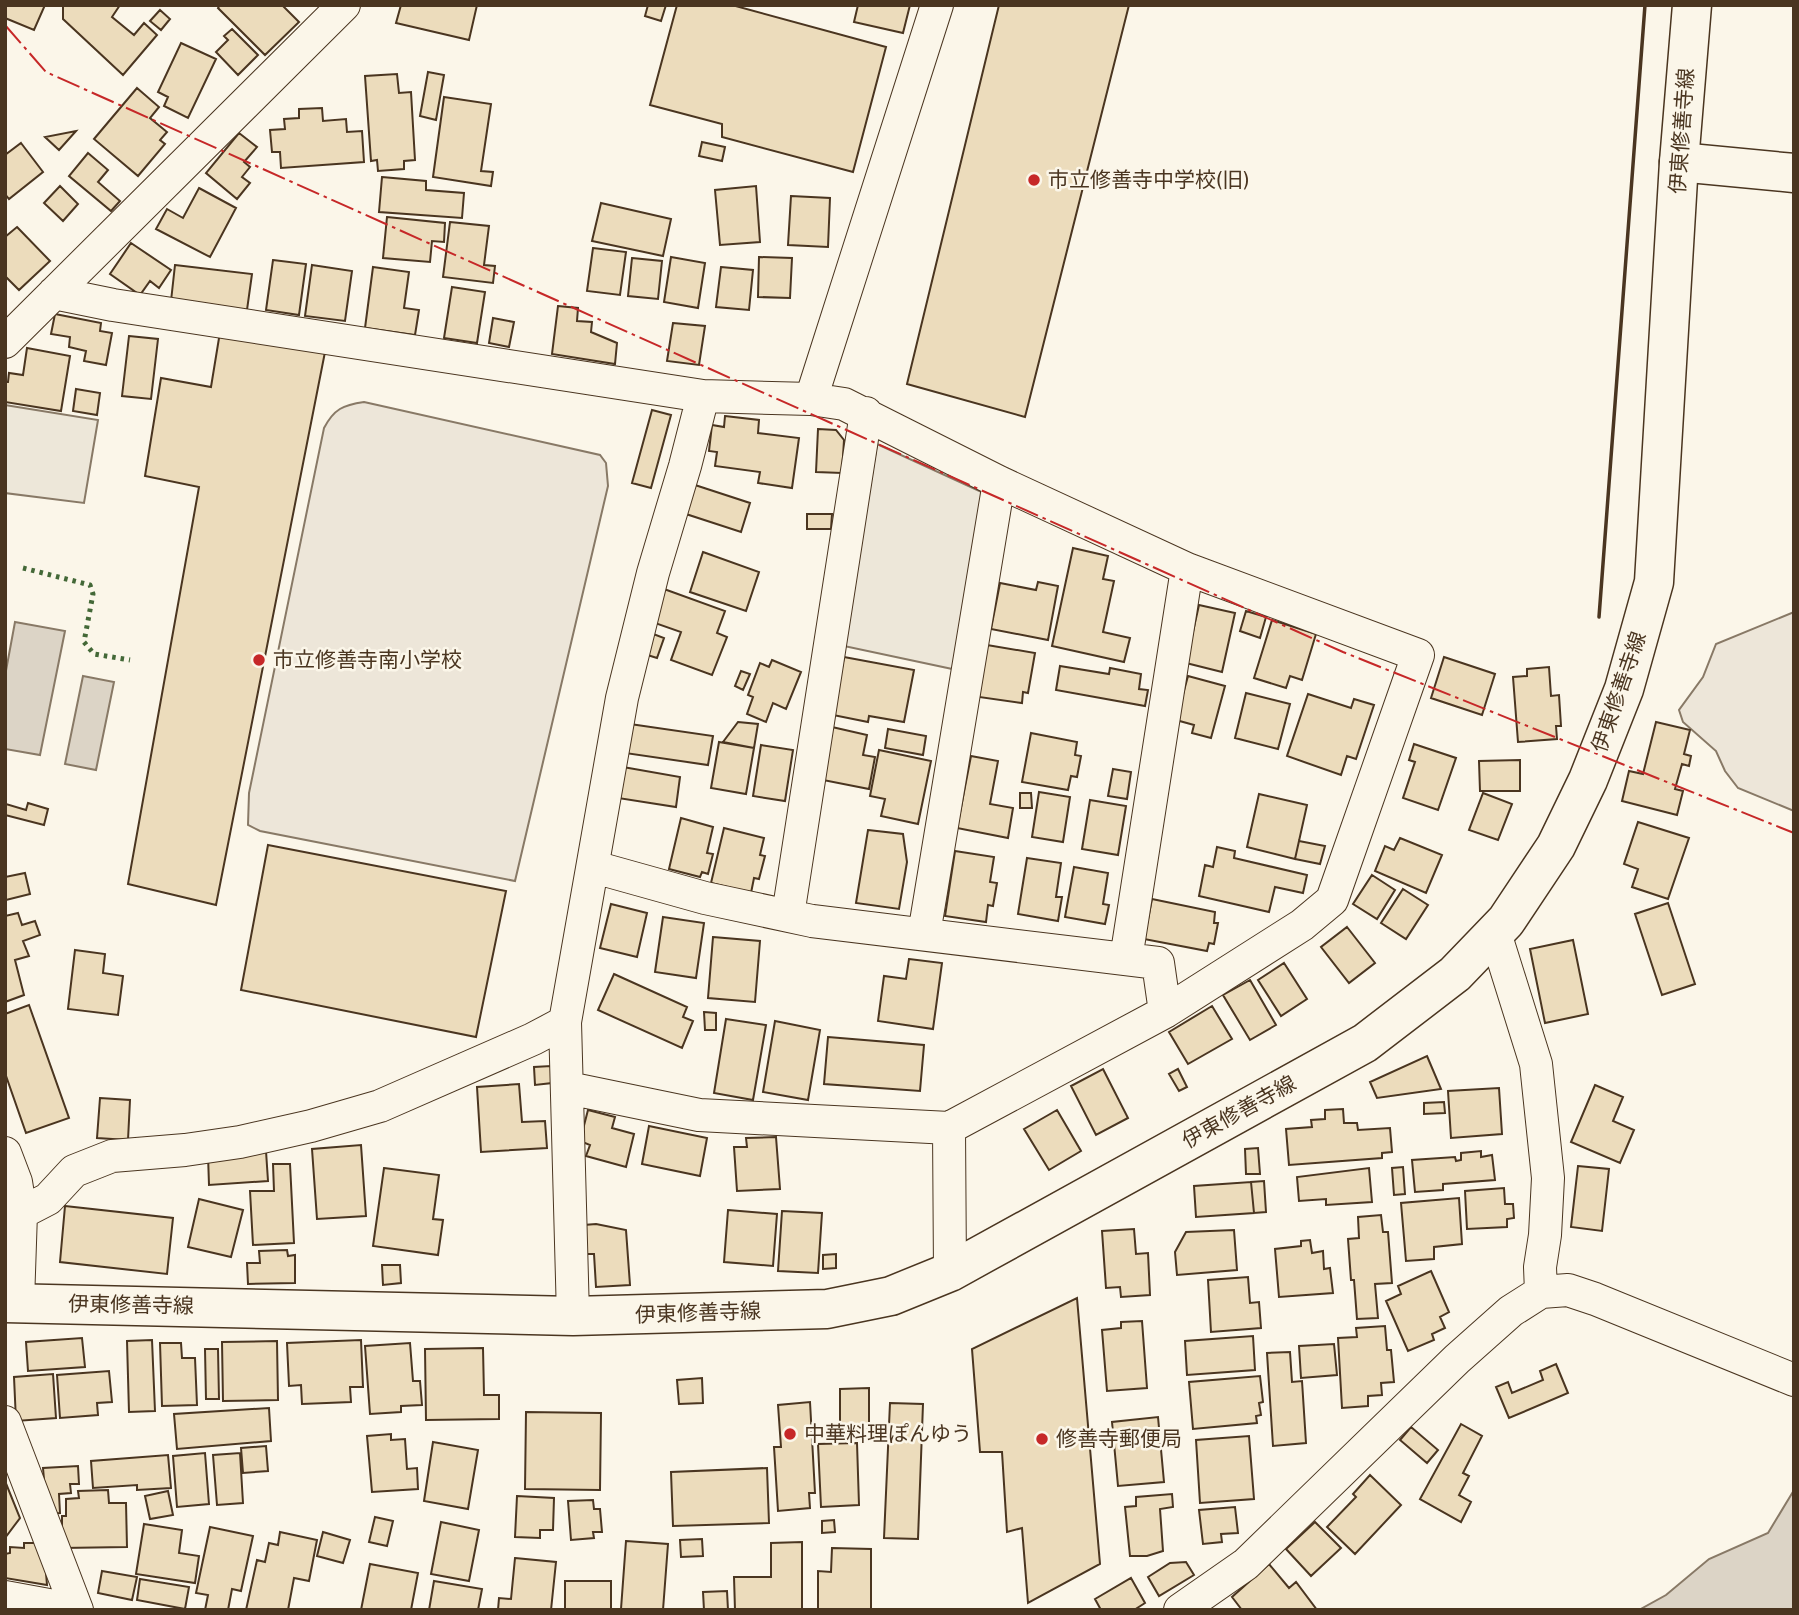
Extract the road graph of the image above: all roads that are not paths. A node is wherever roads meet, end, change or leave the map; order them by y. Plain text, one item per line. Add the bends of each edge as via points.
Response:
1 (344, 5) edge
2 (937, 5) edge
3 (1692, 5) edge
4 (1679, 162) junction
5 (1777, 172) edge
6 (54, 293) junction
7 (5, 342) edge
8 (703, 396) junction
9 (811, 399) junction
10 (866, 412) junction
11 (999, 482) junction
12 (1187, 569) junction
13 (594, 867) junction
14 (789, 915) junction
15 (1495, 933) junction
16 (924, 934) junction
17 (1126, 959) junction
18 (1165, 1012) junction
19 (565, 1022) junction
20 (568, 1088) junction
21 (949, 1128) junction
22 (5, 1153) edge
23 (13, 1212) edge
24 (950, 1272) junction
25 (1541, 1292) junction
26 (12, 1303) edge
27 (573, 1316) junction
28 (1794, 1380) edge
29 (5, 1422) edge
30 (5, 1597) edge
31 (76, 1610) edge
32 (1180, 1610) edge

1 - 6 street
2 - 9 street
3 - 4 main road, 伊東修善寺線
4 - 5 main road
4 - 15 main road, 伊東修善寺線 via 1654,582 1624,689 1588,779 1556,846
6 - 7 street
6 - 8 street
8 - 9 street
8 - 13 street via 622,698
9 - 10 street
10 - 11 street
10 - 14 street
11 - 12 street
11 - 16 street
12 - 17 street
12 - 18 street via 1418,655 1332,900 1302,925
13 - 14 street via 705,898
13 - 19 street
14 - 16 street
15 - 24 main road, 伊東修善寺線 via 1455,974 1365,1043
15 - 25 street via 1535,1064 1548,1178
16 - 17 street
17 - 18 street via 1158,964
18 - 21 street
19 - 20 street
19 - 23 street via 380,1107 240,1142 112,1156 74,1171 48,1199
20 - 21 street via 699,1115
20 - 27 street
21 - 24 street
22 - 23 street via 16,1182
23 - 26 street
24 - 27 main road, 伊東修善寺線 via 891,1296 827,1309
25 - 28 street via 1568,1290 1595,1299
25 - 32 street via 1511,1311 1457,1359 1246,1564
26 - 27 main road, 伊東修善寺線
29 - 31 street
30 - 31 street

